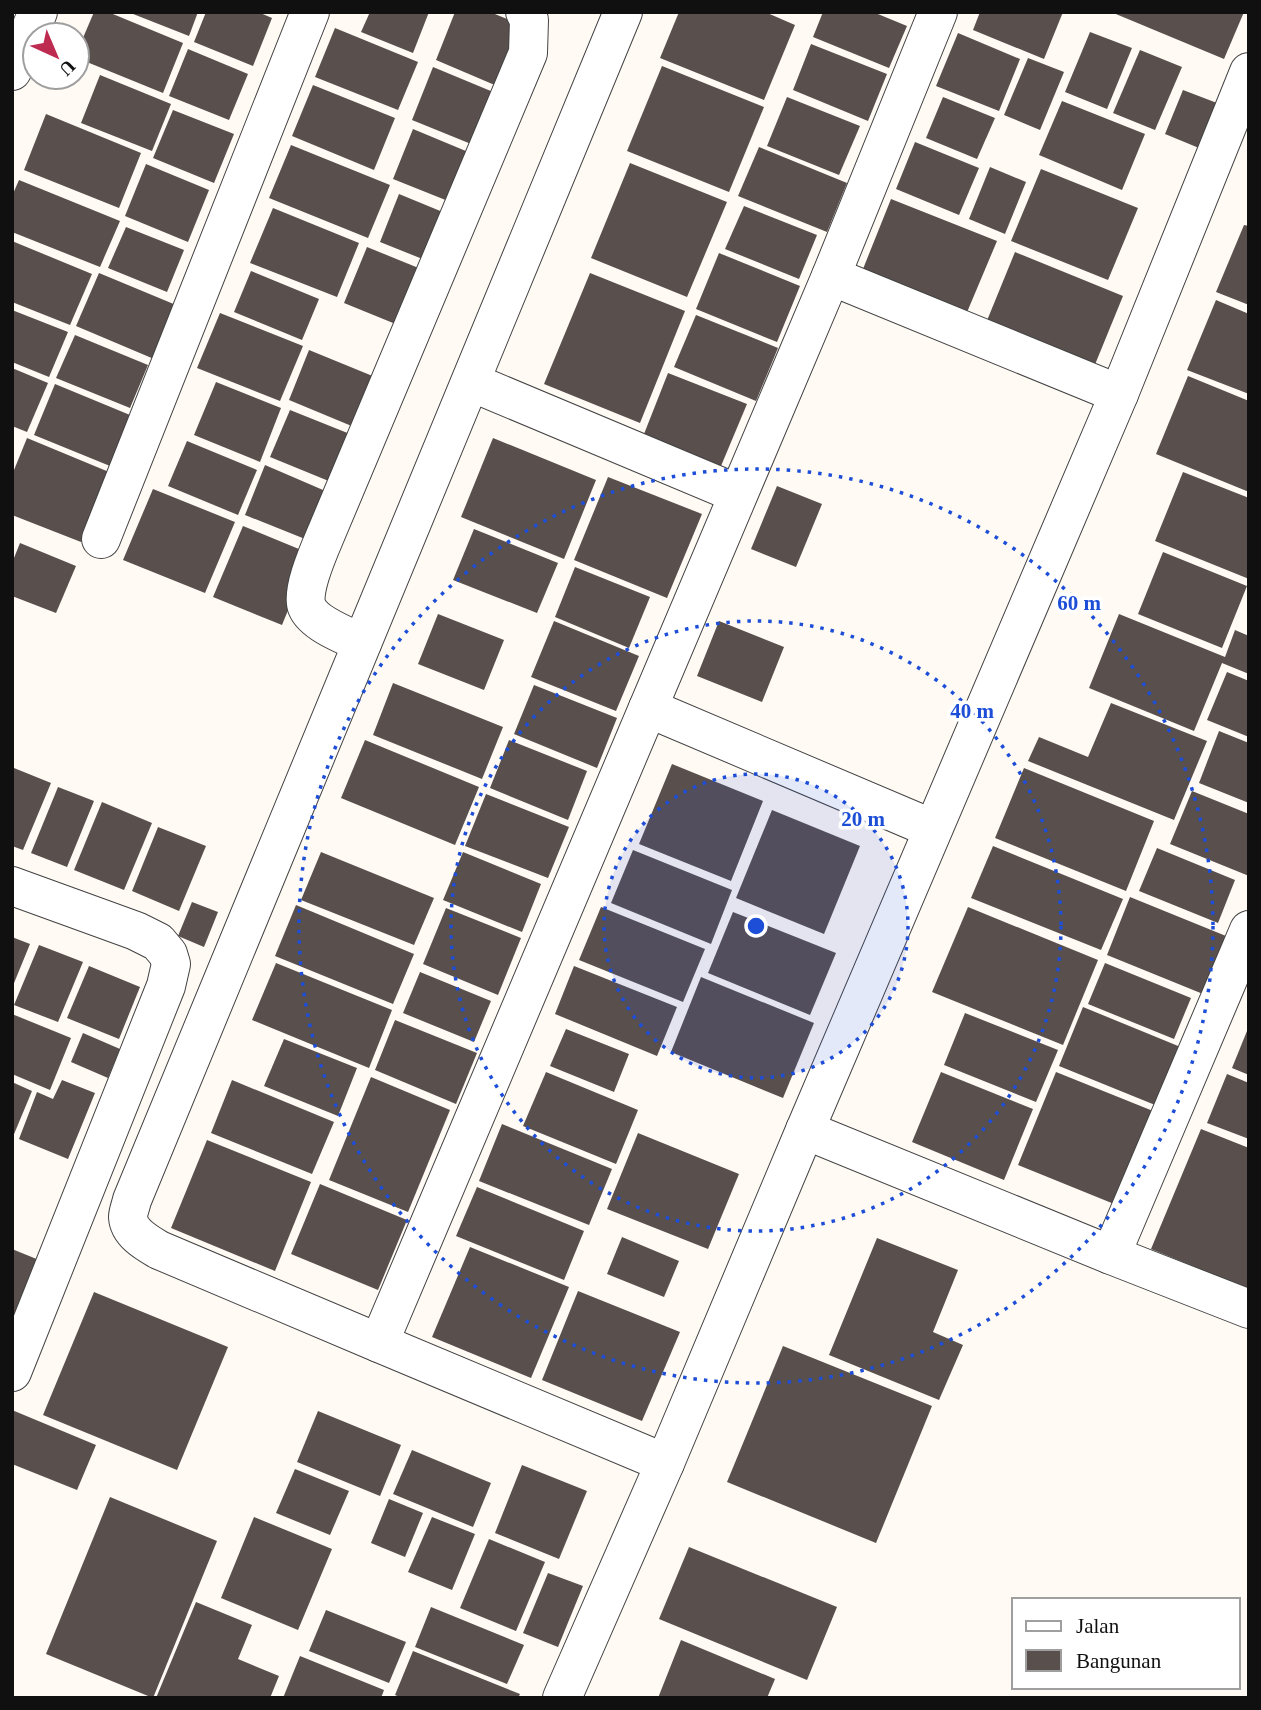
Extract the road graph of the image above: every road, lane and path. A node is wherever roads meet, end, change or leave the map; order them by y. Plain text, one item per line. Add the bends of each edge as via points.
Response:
1 (38, 12) edge
2 (310, 12) edge
3 (525, 12) edge
4 (623, 12) edge
5 (938, 12) edge
6 (12, 71) edge
7 (1249, 72) edge
8 (831, 276) junction
9 (471, 382) junction
10 (1119, 394) junction
11 (738, 494) junction
12 (101, 539) dead end
13 (362, 643) junction
14 (648, 708) junction
15 (933, 830) junction
16 (12, 886) edge
17 (1249, 930) edge
18 (805, 1130) junction
19 (1111, 1255) junction
20 (1249, 1309) edge
21 (379, 1343) junction
22 (12, 1372) edge
23 (665, 1463) junction
24 (562, 1698) edge

1 - 6 street
2 - 12 street
3 - 13 street via 528,53 306,587 307,607 320,622
4 - 9 street
5 - 8 street
7 - 10 street
8 - 10 street
8 - 11 street
9 - 11 street
9 - 13 street
10 - 15 street
11 - 14 street
13 - 21 street via 128,1217 141,1239 159,1250
14 - 15 street
14 - 21 street
15 - 18 street
16 - 22 street via 136,931 158,942 170,964 166,986
17 - 19 street
18 - 19 street
18 - 23 street
19 - 20 street
21 - 23 street
23 - 24 street

